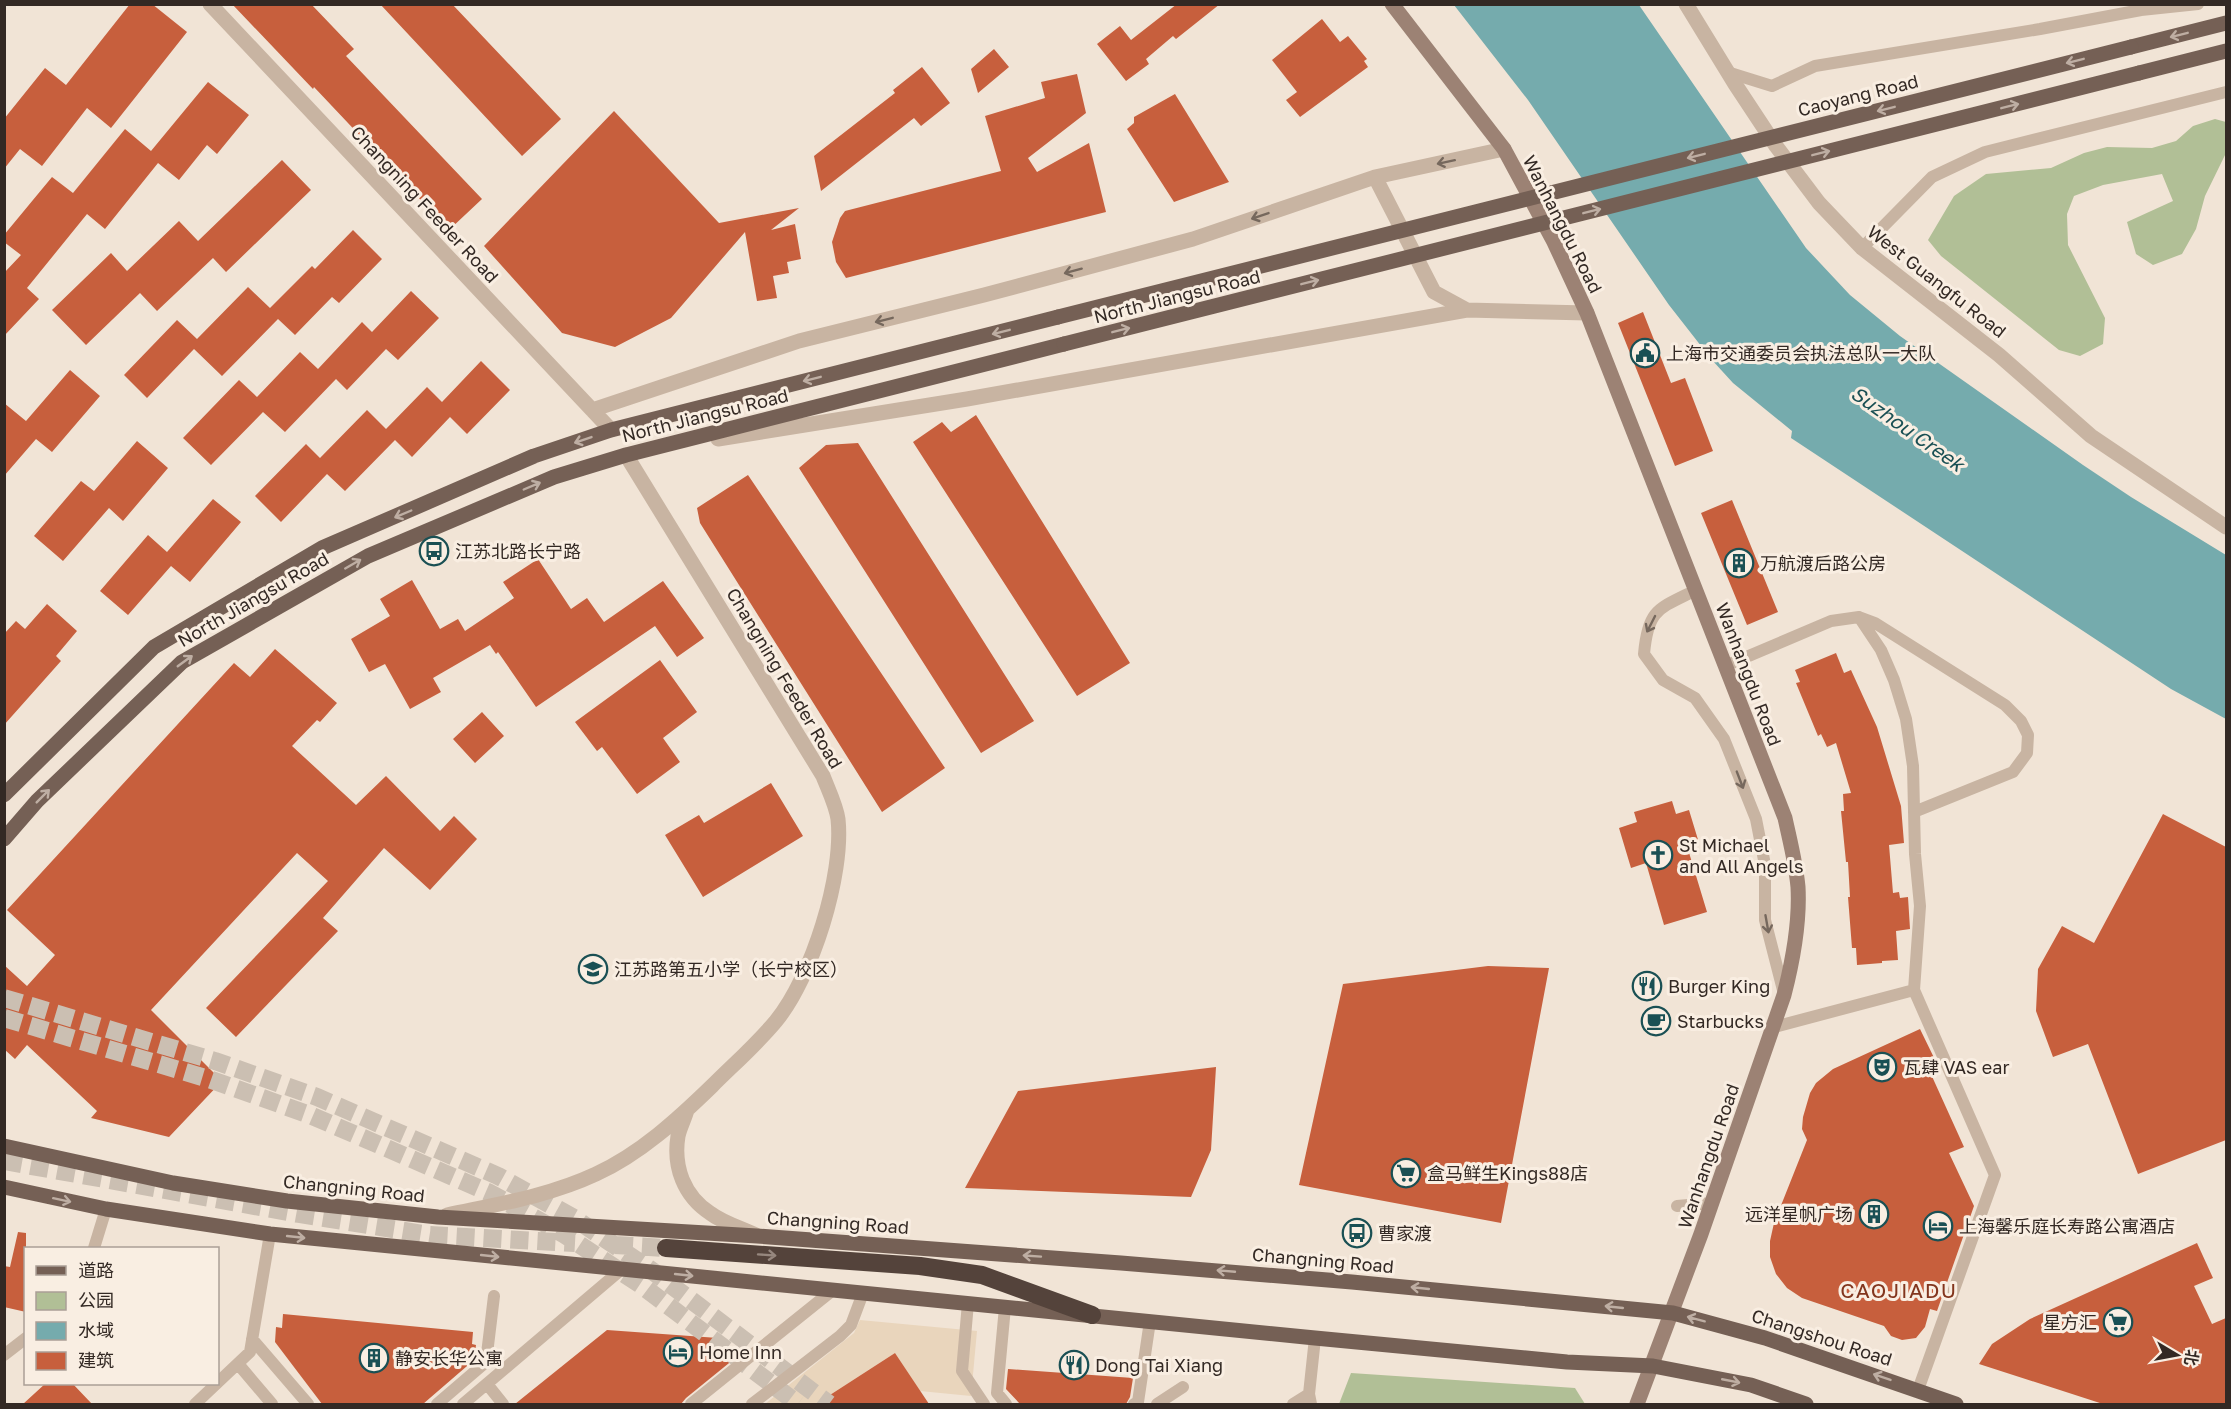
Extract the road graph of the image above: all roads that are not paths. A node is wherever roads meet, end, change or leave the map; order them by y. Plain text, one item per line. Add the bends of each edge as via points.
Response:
1 (210, 4) edge
2 (1392, 4) edge
3 (1686, 4) edge
4 (2198, 4) edge
5 (2226, 22) edge
6 (2226, 51) edge
7 (1727, 72) junction
8 (2226, 92) edge
9 (1504, 149) junction
10 (1375, 177) junction
11 (1500, 206) joint
12 (1862, 248) junction
13 (1467, 310) junction
14 (1587, 314) junction
15 (592, 410) junction
16 (611, 430) junction
17 (718, 439) dead end
18 (626, 455) junction
19 (2226, 527) edge
20 (1696, 590) junction
21 (1859, 617) junction
22 (1725, 666) junction
23 (4, 795) edge
24 (1914, 812) junction
25 (4, 839) edge
26 (1914, 990) junction
27 (1784, 995) junction
28 (1774, 1027) junction
29 (687, 1110) junction
30 (4, 1146) edge
31 (4, 1187) edge
32 (1712, 1203) junction
33 (1677, 1206) dead end
34 (106, 1209) junction
35 (438, 1217) junction
36 (270, 1234) junction
37 (757, 1236) junction
38 (94, 1247) edge
39 (666, 1248) tunnel mouth
40 (622, 1269) junction
41 (833, 1290) junction
42 (863, 1293) junction
43 (494, 1296) dead end
44 (968, 1303) junction
45 (1005, 1307) junction
46 (1673, 1313) junction
47 (1092, 1315) junction
48 (1150, 1321) junction
49 (1315, 1338) junction
50 (252, 1339) junction
51 (24, 1340) edge
52 (4, 1355) edge
53 (486, 1362) junction
54 (239, 1365) junction
55 (1653, 1366) junction
56 (492, 1380) junction
57 (219, 1383) edge
58 (216, 1385) edge
59 (1183, 1387) dead end
60 (1918, 1390) junction
61 (1308, 1401) edge
62 (195, 1404) edge
63 (272, 1404) edge
64 (308, 1404) edge
65 (437, 1404) edge
66 (463, 1404) edge
67 (504, 1404) edge
68 (691, 1404) edge
69 (752, 1404) edge
70 (984, 1404) edge
71 (1006, 1404) edge
72 (1134, 1404) edge
73 (1157, 1404) edge
74 (1293, 1404) edge
75 (1637, 1404) edge
76 (1806, 1404) edge
77 (1956, 1404) edge

1 - 15 street, Changning Feeder Road
2 - 9 street, Wanhangdu Road
3 - 7 street, West Guangfu Road
4 - 7 lane via 2141,10 1815,66 1772,86
5 -> 11 main road, Caoyang Road, bridge
18 -> 6 main road, North Jiangsu Road, bridge
7 - 12 street, West Guangfu Road via 1819,203
8 - 12 lane via 1985,152 1932,177
9 -> 10 street
9 - 14 street, Wanhangdu Road
10 - 13 street via 1434,292
10 -> 15 street via 1193,239 799,341
11 -> 16 main road, North Jiangsu Road, bridge
12 - 19 street, West Guangfu Road via 2000,355 2091,436
13 - 14 street
13 - 17 street
14 - 20 street, Wanhangdu Road
15 - 16 street, Changning Feeder Road
16 -> 23 main road, North Jiangsu Road via 534,456 322,548 154,647
25 -> 18 main road, North Jiangsu Road via 37,801 182,662 368,556 554,477
18 - 29 street, Changning Feeder Road via 823,776 838,818 833,884 802,978 777,1020
20 - 22 street, Wanhangdu Road
20 -> 27 lane via 1659,608 1646,631 1644,654 1663,680 1695,698 1725,739 1755,819 1765,865 1765,920
21 - 22 lane via 1831,621
21 - 24 lane via 1881,650 1906,718
21 - 24 lane via 1875,623 2005,705 2028,735 2027,753 2013,772
22 - 27 street, Wanhangdu Road via 1785,818 1794,859 1797,925
24 - 26 lane via 1920,906
26 - 28 lane
26 - 60 lane via 1995,1175
27 - 28 street, Wanhangdu Road
28 - 32 street, Wanhangdu Road
29 - 35 street, Changning Feeder Road via 628,1156 554,1192
29 - 37 street, Changning Feeder Road via 678,1136 678,1158 690,1196 710,1214
30 - 35 main road, Changning Road via 173,1183 287,1201
31 -> 34 main road
32 - 33 lane
32 - 46 street, Wanhangdu Road
34 - 36 main road
34 - 38 lane
35 - 37 main road, Changning Road
36 -> 40 main road
36 - 50 lane
46 -> 37 main road, Changning Road via 1340,1281
39 -> 47 highway via 920,1266 982,1275
40 -> 41 main road
40 - 56 lane
41 - 42 main road
41 - 68 lane
42 - 44 main road
42 - 69 lane via 851,1324 840,1336
43 - 53 lane
44 - 45 main road
44 - 70 lane via 962,1371
45 - 47 main road
45 - 71 lane via 997,1393
46 - 55 street, Wanhangdu Road
60 -> 46 main road, Changshou Road via 1765,1338
47 - 48 main road
48 - 49 main road
48 - 72 lane via 1138,1402
49 - 55 main road via 1567,1362
49 - 61 lane
50 - 54 lane via 250,1352
50 - 64 lane
51 - 52 lane
53 - 56 lane
53 - 65 lane
54 - 57 lane
54 - 63 lane
55 - 75 street, Wanhangdu Road
55 -> 76 main road via 1751,1385
56 - 66 lane
56 - 67 lane
58 - 62 lane
59 - 73 lane
60 - 77 main road, Changshou Road
61 - 74 lane

